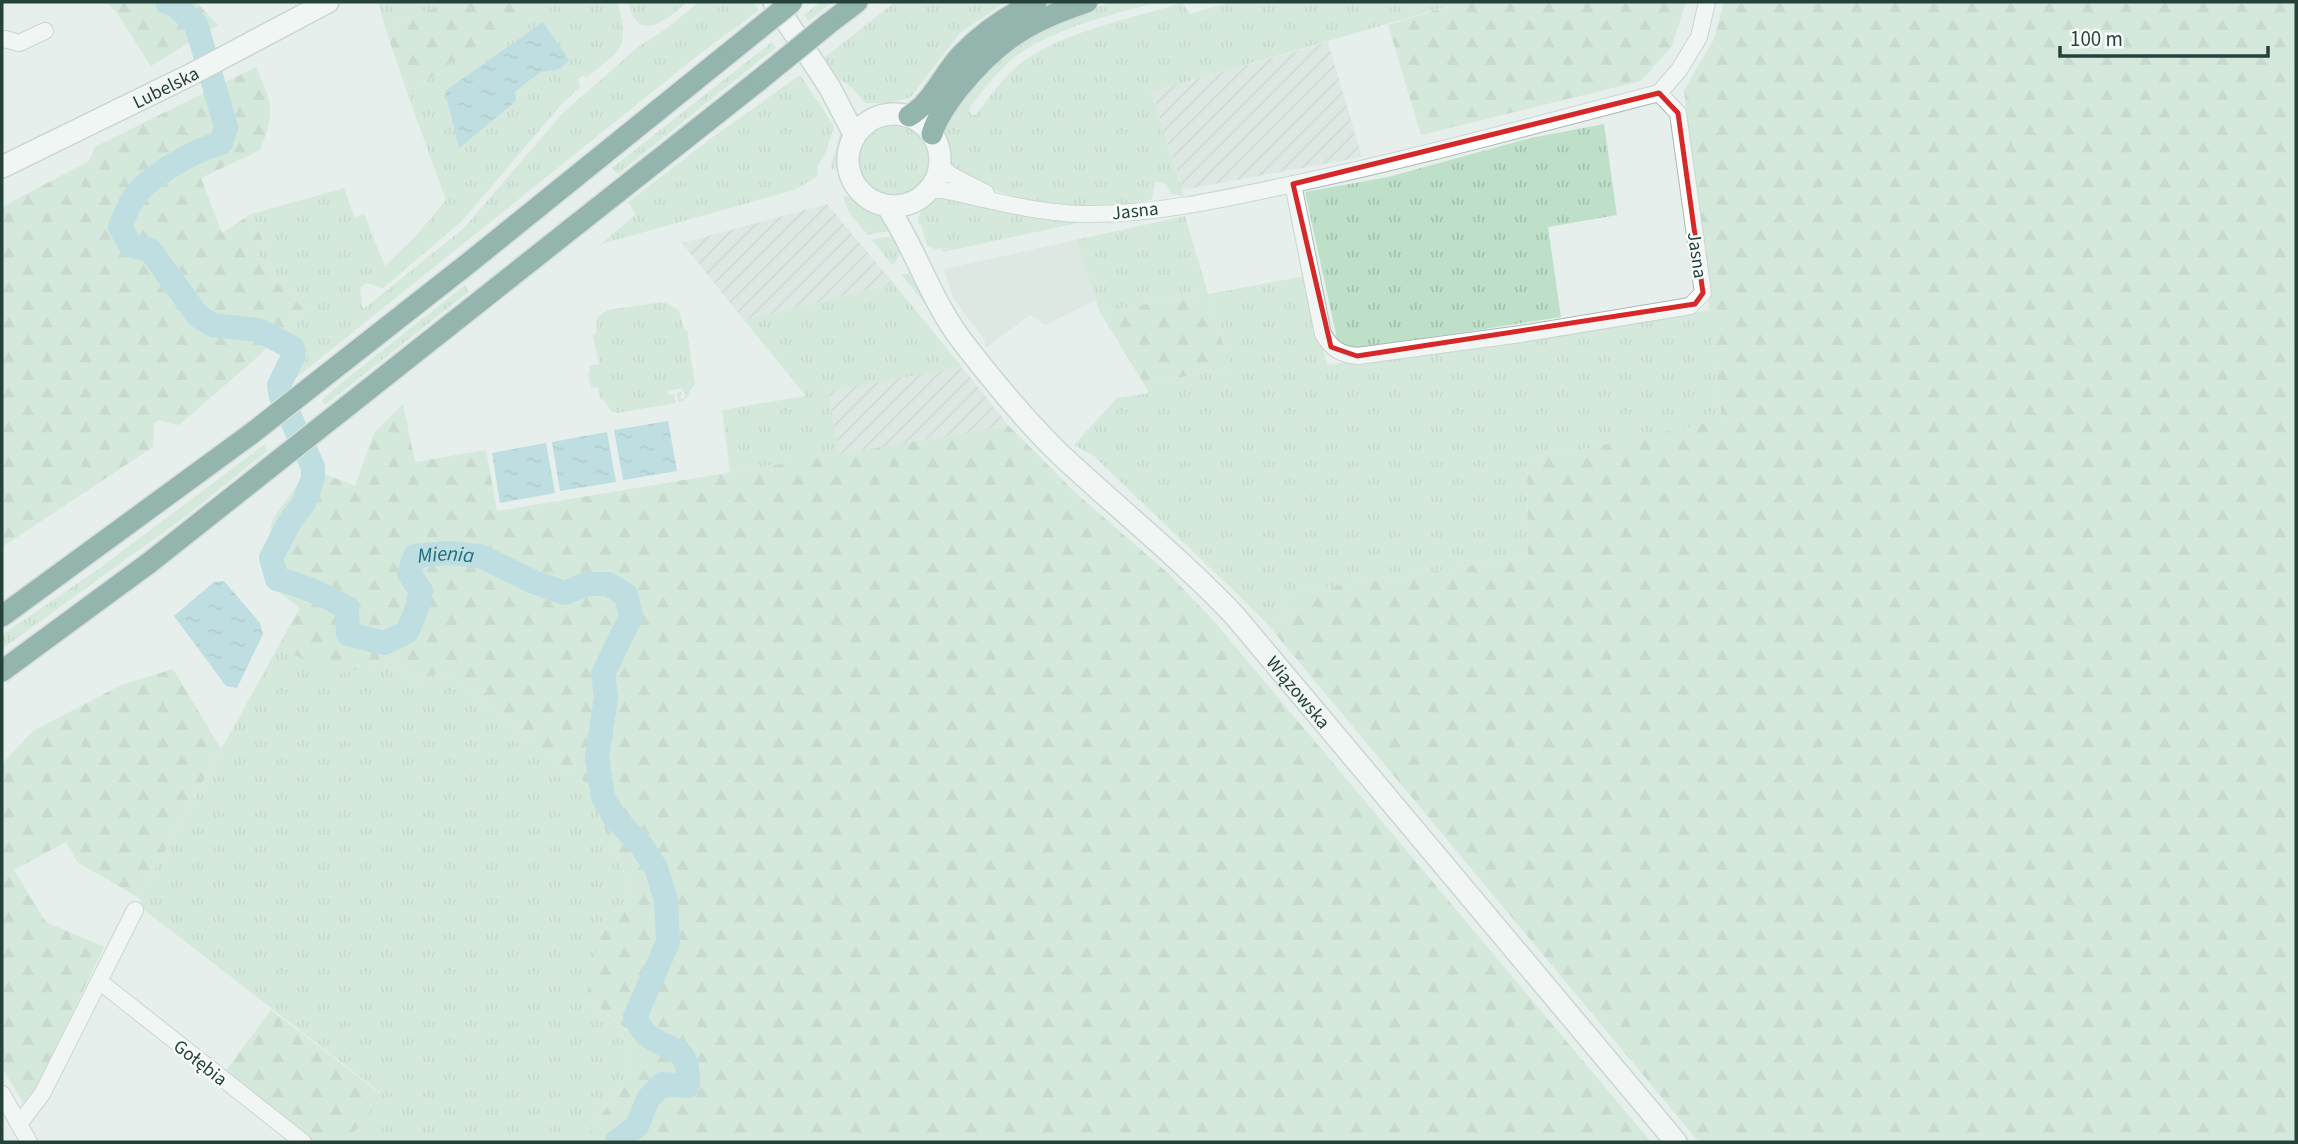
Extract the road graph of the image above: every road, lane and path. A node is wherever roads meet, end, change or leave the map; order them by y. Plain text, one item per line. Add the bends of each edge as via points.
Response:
1 (328, 2) edge
2 (774, 2) edge
3 (792, 2) edge
4 (857, 2) edge
5 (1036, 2) edge
6 (1087, 2) edge
7 (1707, 2) edge
8 (45, 31) dead end
9 (2, 40) edge
10 (830, 88) junction
11 (1659, 93) junction
12 (909, 116) junction
13 (873, 119) junction
14 (932, 134) junction
15 (855, 136) junction
16 (940, 166) junction
17 (2, 167) edge
18 (1293, 184) junction
19 (922, 196) junction
20 (887, 206) junction
21 (1017, 206) junction
22 (913, 253) junction
23 (2, 616) edge
24 (2, 671) edge
25 (135, 910) dead end
26 (99, 981) junction
27 (2, 1094) edge
28 (19, 1124) junction
29 (29, 1142) edge
30 (303, 1142) edge
31 (1676, 1142) edge

1 - 17 main road, Lubelska
2 - 10 main road
3 - 23 highway, bridge via 251,434
4 - 24 highway, bridge via 149,563
5 - 12 highway via 985,33 961,55 920,110
6 - 14 highway via 1023,28 999,46 955,93
7 - 11 street via 1699,37
8 - 9 street via 19,43
10 - 13 main road
10 - 15 main road
11 - 18 street, Jasna
11 - 18 street, Jasna via 1678,113 1703,293 1690,306 1508,336 1357,356 1343,354 1331,347 1323,334
12 - 13 main road
12 - 14 main road
13 - 15 main road
14 - 16 main road
15 - 20 main road via 848,159 853,182 871,200
16 - 19 main road
16 - 21 street, Jasna
18 - 21 street, Jasna via 1102,214
19 - 20 main road via 901,206
19 - 21 street, Jasna via 943,190
19 - 22 main road, Wiązowska
20 - 22 main road, Wiązowska
22 - 31 main road, Wiązowska via 933,297 960,338 1018,410 1235,616
25 - 26 street
26 - 28 street via 42,1094
26 - 30 street, Gołębia
27 - 28 street
28 - 29 street

